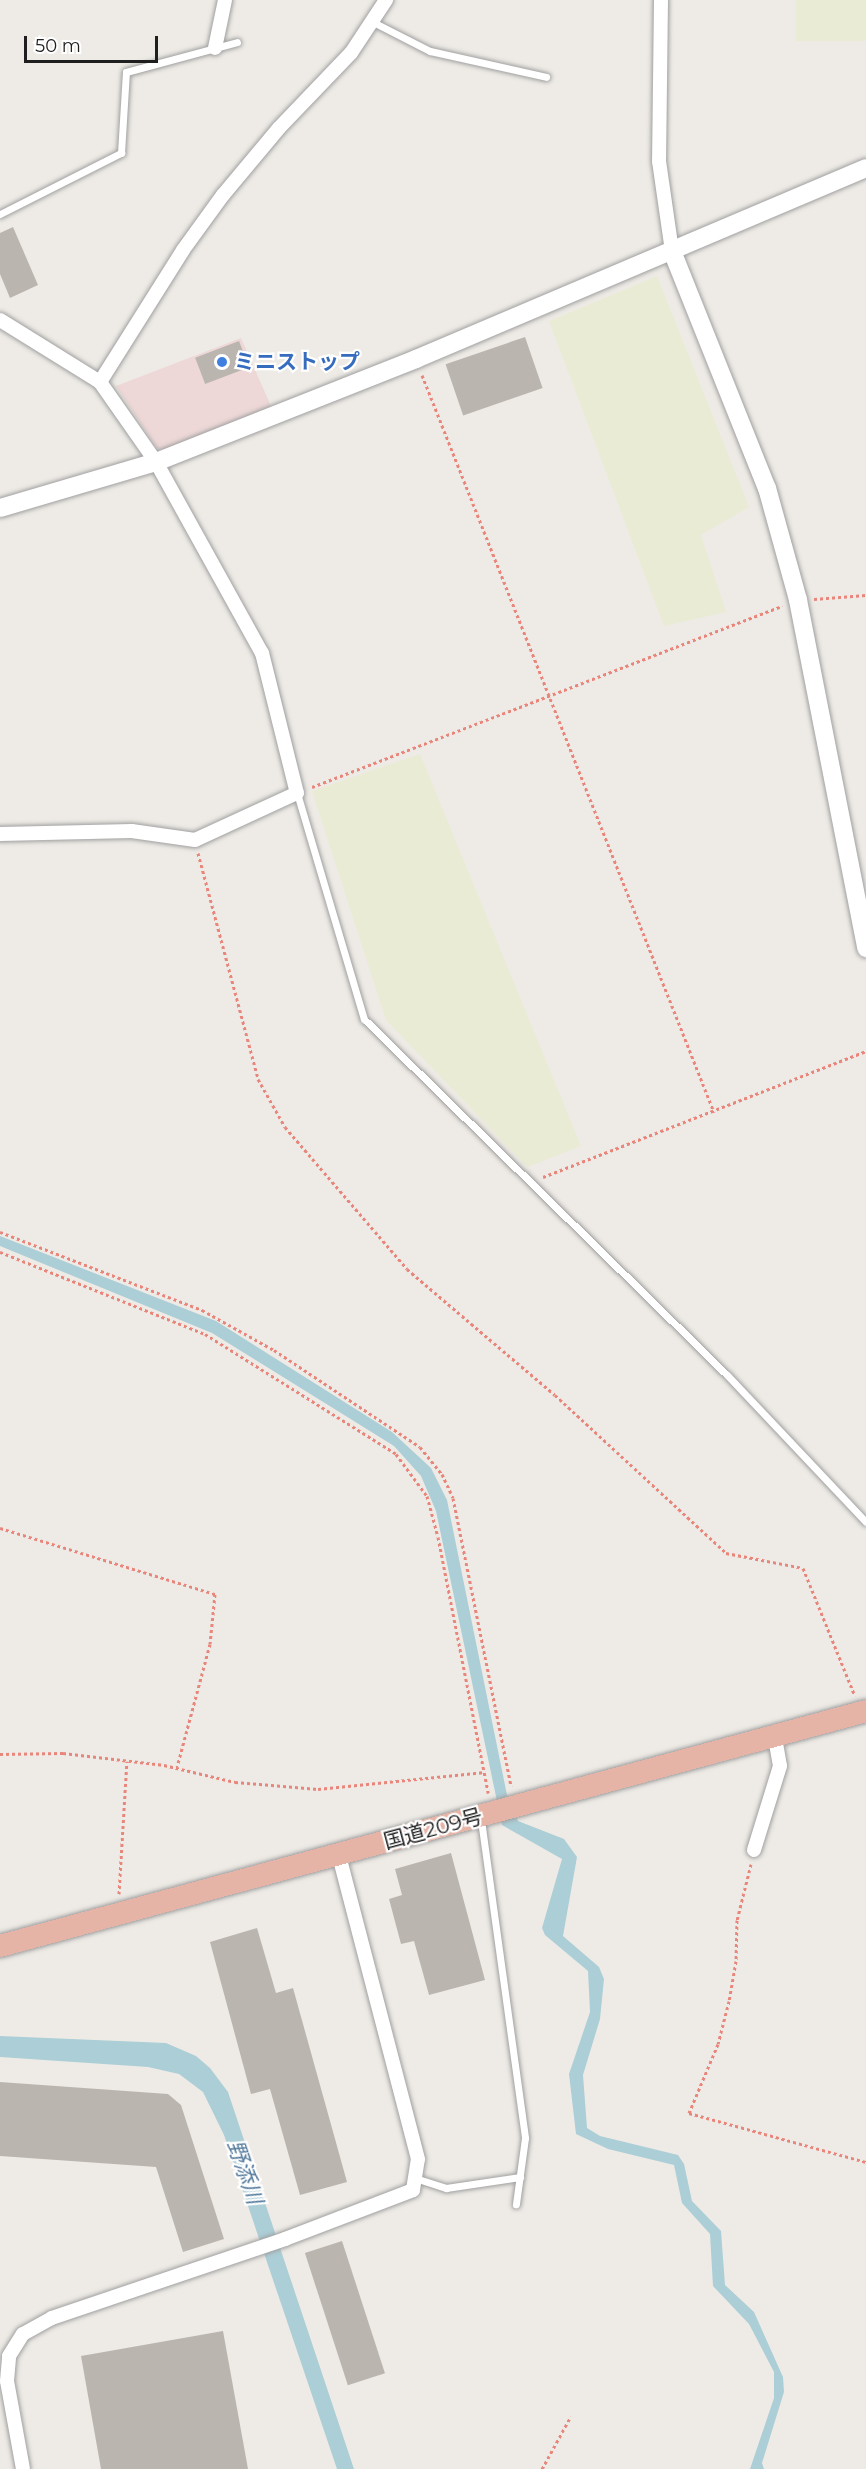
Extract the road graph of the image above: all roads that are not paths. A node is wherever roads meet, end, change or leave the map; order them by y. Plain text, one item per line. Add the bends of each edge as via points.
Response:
1 (225, 0) edge
2 (386, 0) edge
3 (661, 0) edge
4 (373, 22) junction
5 (237, 42) dead end
6 (215, 48) junction
7 (546, 77) dead end
8 (866, 168) edge
9 (0, 214) edge
10 (672, 250) junction
11 (0, 320) edge
12 (99, 382) junction
13 (156, 462) junction
14 (0, 508) edge
15 (297, 793) junction
16 (0, 834) edge
17 (866, 948) edge
18 (866, 1522) edge
19 (864, 1712) edge
20 (775, 1737) junction
21 (486, 1815) junction
22 (754, 1850) road end
23 (339, 1855) junction
24 (0, 1946) edge
25 (415, 2178) junction
26 (520, 2178) junction
27 (516, 2204) dead end
28 (22, 2469) edge

1 - 6 street
2 - 4 street
3 - 10 street via 659,161
4 - 7 lane via 430,51
4 - 12 street via 351,53 279,128 224,195 183,250
5 - 6 lane
6 - 9 lane via 126,72 121,153
8 - 10 street
10 - 13 street via 416,359
10 - 17 street via 767,488 798,600
11 - 12 street
12 - 13 street
13 - 14 street
13 - 15 street via 262,653
15 - 16 street via 195,840 132,831
15 - 18 lane via 364,1019 727,1375
19 - 20 highway, 国道209号
20 - 21 highway, 国道209号 via 514,1801
20 - 22 street via 780,1766
21 - 23 highway, 国道209号
21 - 26 lane via 525,2139
23 - 24 highway, 国道209号
23 - 25 street via 418,2159
25 - 26 lane via 446,2188
25 - 28 street via 413,2190 285,2239 52,2318 23,2334 9,2356 7,2381
26 - 27 lane

